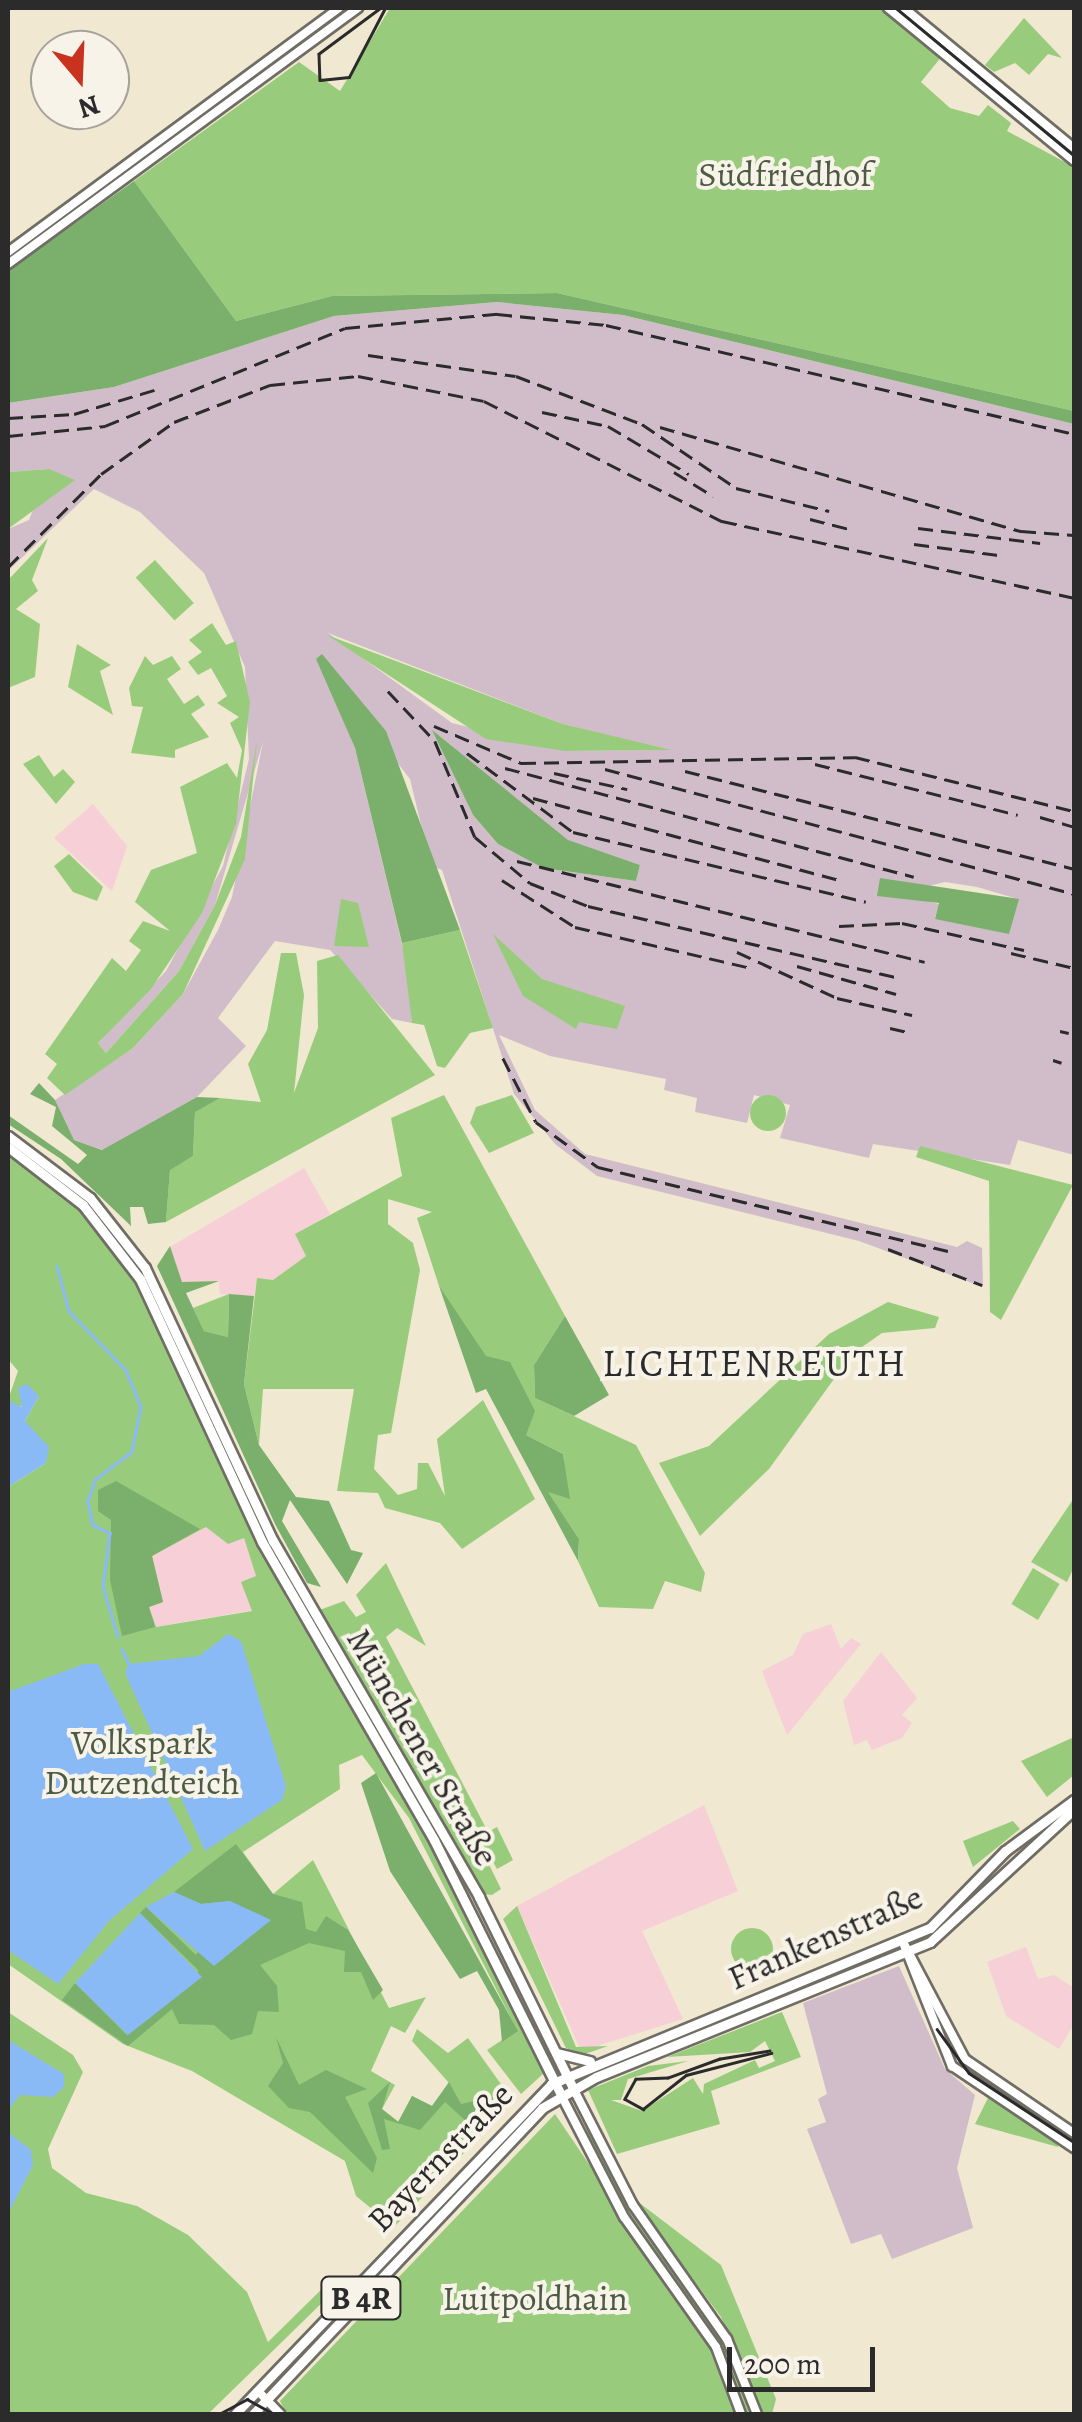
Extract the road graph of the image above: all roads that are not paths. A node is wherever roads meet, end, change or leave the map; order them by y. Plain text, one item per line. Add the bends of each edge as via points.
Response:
1 (339, 8) edge
2 (358, 8) edge
3 (888, 8) edge
4 (904, 8) edge
5 (301, 35) junction
6 (303, 48) junction
7 (1074, 148) edge
8 (1074, 161) edge
9 (100, 190) junction
10 (8, 252) edge
11 (8, 264) edge
12 (8, 1136) edge
13 (15, 1148) edge
14 (129, 1252) junction
15 (1074, 1800) edge
16 (1074, 1809) edge
17 (955, 1913) junction
18 (902, 1940) junction
19 (912, 1950) junction
20 (901, 1955) junction
21 (938, 2012) junction
22 (926, 2017) junction
23 (684, 2027) junction
24 (690, 2040) junction
25 (555, 2052) junction
26 (598, 2061) junction
27 (566, 2074) junction
28 (554, 2082) junction
29 (573, 2088) junction
30 (561, 2095) junction
31 (1074, 2133) edge
32 (1074, 2148) edge
33 (291, 2356) junction
34 (299, 2365) junction
35 (258, 2390) junction
36 (267, 2400) junction
37 (740, 2411) edge
38 (757, 2413) edge
39 (235, 2414) edge
40 (250, 2414) edge
41 (280, 2414) edge

1 - 5 main road
2 - 6 main road
3 - 8 main road
4 - 7 main road
5 - 6 main road
5 - 9 main road
6 - 9 main road
9 - 10 main road
9 - 11 main road
12 - 13 main road, Münchener Straße
13 - 14 main road, Münchener Straße
14 - 25 main road, Münchener Straße via 273,1541 469,1879
14 - 28 main road, Münchener Straße via 256,1530 434,1840
15 - 17 main road, Frankenstraße / B 4R via 1000,1856
16 - 17 main road, Frankenstraße / B 4R
17 - 18 main road, Frankenstraße / B 4R
17 - 19 main road, Frankenstraße / B 4R
18 - 19 main road
18 - 20 main road
18 - 23 main road, Frankenstraße / B 4R
19 - 20 main road, Frankenstraße / B 4R
19 - 21 main road
20 - 22 main road
20 - 24 main road, Frankenstraße / B 4R
21 - 22 main road
21 - 31 main road via 973,2068
22 - 32 main road via 964,2077
23 - 24 main road
23 - 26 main road, Frankenstraße / B 4R
24 - 29 main road, Frankenstraße / B 4R
25 - 26 main road
25 - 27 main road, Münchener Straße
26 - 27 main road, Frankenstraße / B 4R
27 - 28 main road, Bayernstraße / B 4R
27 - 29 main road, Münchener Straße
28 - 30 main road, Münchener Straße
28 - 33 main road, Bayernstraße / B 4R
29 - 30 main road, Bayernstraße / B 4R
29 - 38 main road, Münchener Straße via 637,2211 720,2327
30 - 34 main road, Bayernstraße / B 4R via 516,2131
30 - 37 main road, Münchener Straße via 624,2216 710,2337
33 - 34 main road
33 - 35 main road, Bayernstraße / B 4R
34 - 36 main road, Bayernstraße / B 4R
35 - 36 main road
35 - 39 main road, Bayernstraße / B 4R
35 - 40 main road, B 4R
36 - 40 main road, Bayernstraße / B 4R
36 - 41 main road
37 - 38 main road

